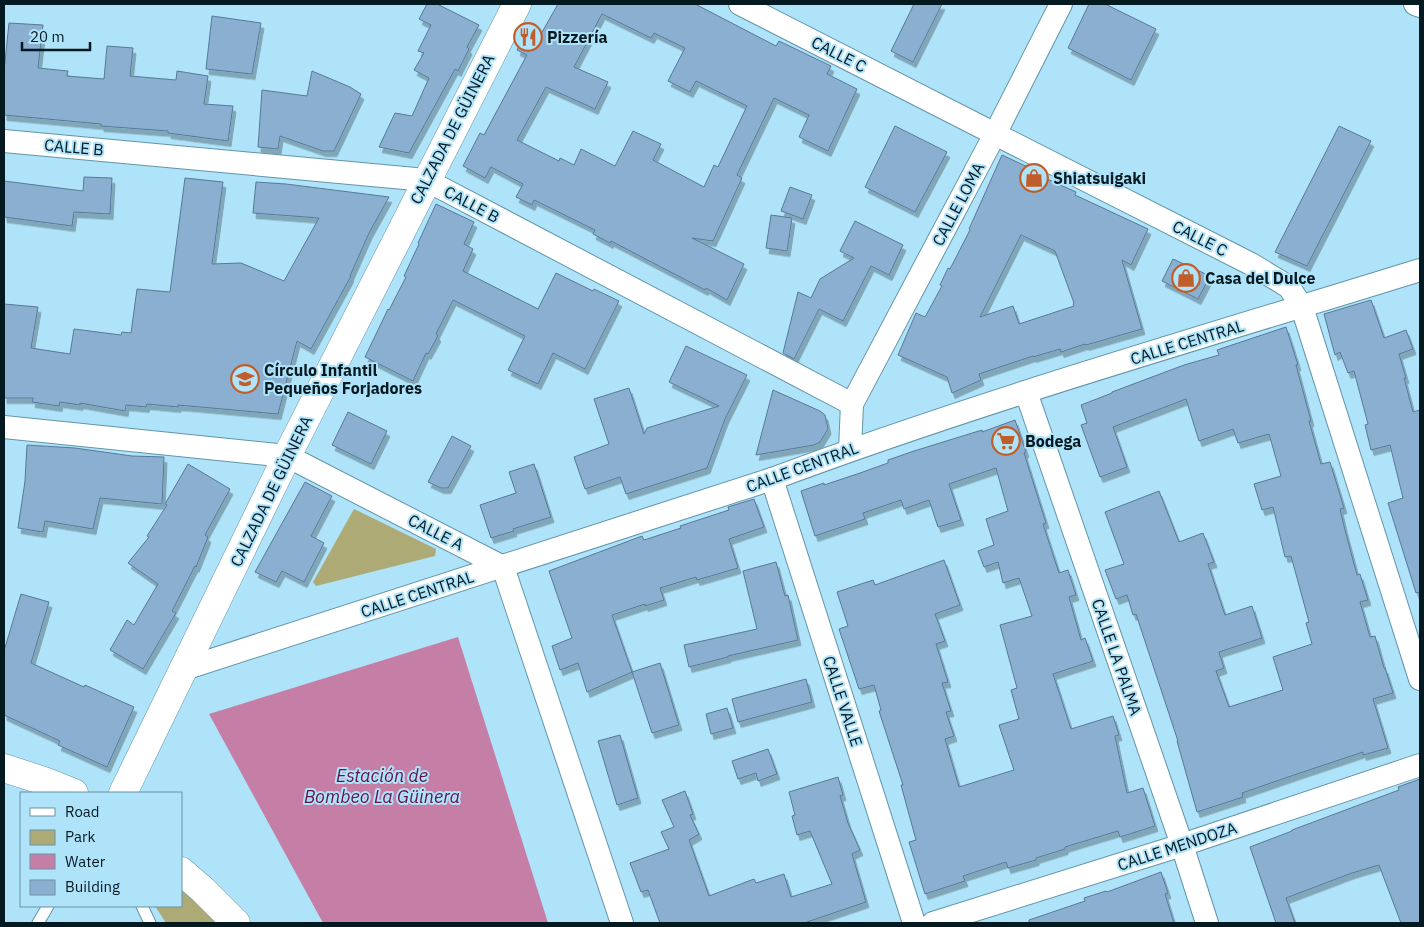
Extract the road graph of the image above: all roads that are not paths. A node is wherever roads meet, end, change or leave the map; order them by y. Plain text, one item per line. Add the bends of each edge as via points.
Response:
1 (517, 4) edge
2 (740, 4) edge
3 (1061, 4) edge
4 (1415, 4) edge
5 (1420, 6) edge
6 (995, 134) junction
7 (4, 141) edge
8 (426, 180) junction
9 (1420, 270) edge
10 (1302, 307) junction
11 (1026, 392) junction
12 (852, 404) junction
13 (4, 427) edge
14 (850, 450) junction
15 (287, 456) junction
16 (772, 479) junction
17 (503, 566) junction
18 (184, 669) junction
19 (1420, 679) edge
20 (1420, 766) edge
21 (4, 768) edge
22 (72, 792) edge
23 (123, 792) edge
24 (1182, 845) junction
25 (182, 873) edge
26 (47, 907) edge
27 (142, 907) edge
28 (38, 923) edge
29 (150, 923) edge
30 (236, 923) edge
31 (622, 923) edge
32 (914, 923) edge
33 (933, 923) edge
34 (1207, 923) edge

1 - 8 main road, CALZADA DE GÜINERA
2 - 6 street, CALLE C
3 - 6 street, CALLE LOMA
4 - 5 street
6 - 10 street, CALLE C via 1251,264 1289,287
6 - 12 street, CALLE LOMA
7 - 8 street, CALLE B
8 - 12 street, CALLE B
8 - 15 main road, CALZADA DE GÜINERA
9 - 10 street, CALLE CENTRAL
10 - 11 street, CALLE CENTRAL
10 - 19 street, CALLE C
11 - 14 street, CALLE CENTRAL
11 - 24 street, CALLE LA PALMA
12 - 14 street
13 - 15 street, CALLE A
14 - 16 street, CALLE CENTRAL
15 - 17 street, CALLE A
15 - 18 main road, CALZADA DE GÜINERA
16 - 17 street, CALLE CENTRAL
16 - 32 street, CALLE VALLE
17 - 18 street, CALLE CENTRAL
17 - 31 street
18 - 23 main road, CALZADA DE GÜINERA
20 - 24 street, CALLE MENDOZA
21 - 22 main road
24 - 33 street, CALLE MENDOZA
24 - 34 street, CALLE LA PALMA
25 - 30 main road
26 - 28 lane
27 - 29 lane

